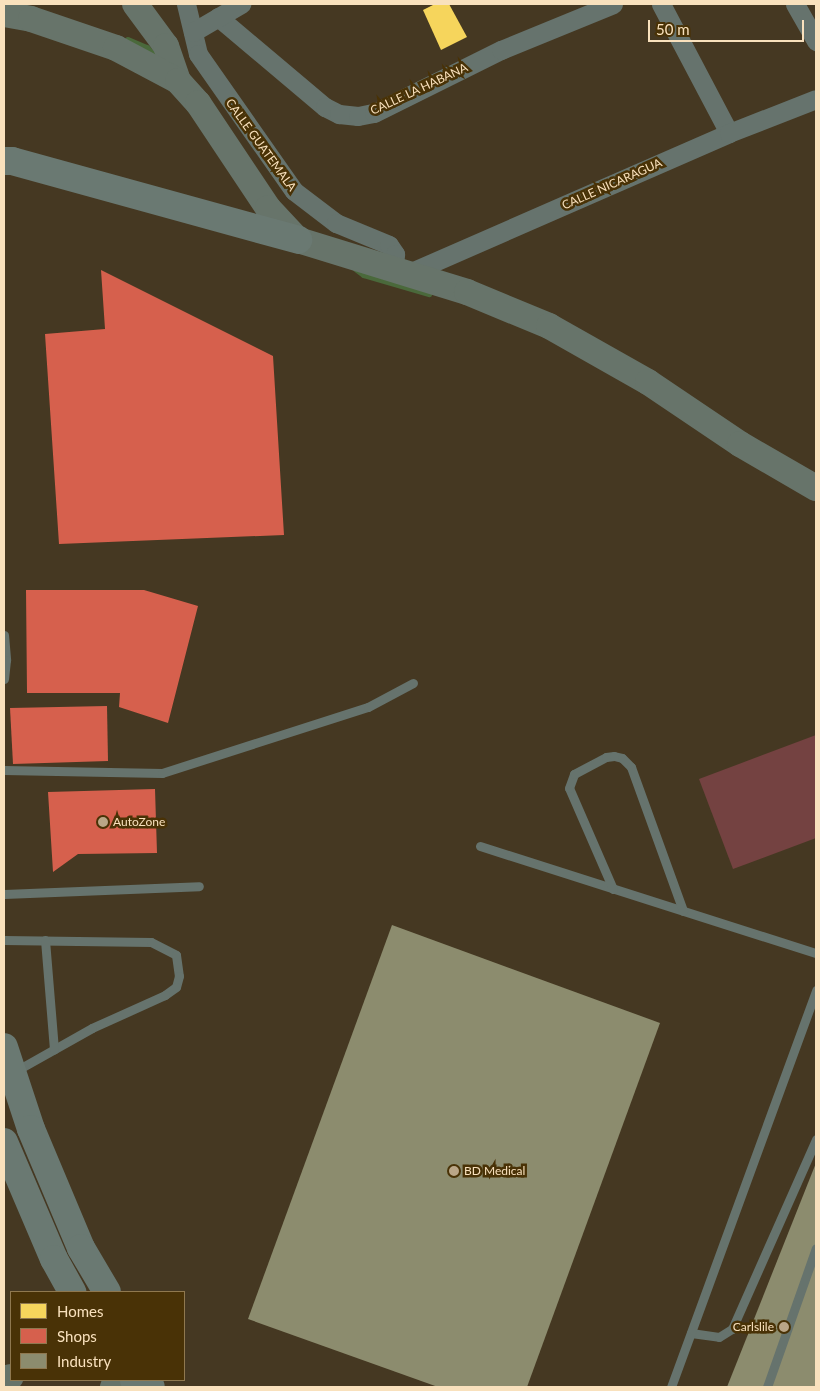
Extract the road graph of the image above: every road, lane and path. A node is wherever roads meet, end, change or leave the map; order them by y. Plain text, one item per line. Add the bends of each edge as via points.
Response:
1 (135, 4) edge
2 (186, 4) edge
3 (241, 4) edge
4 (613, 4) edge
5 (661, 4) edge
6 (795, 4) edge
7 (577, 10) edge
8 (4, 14) edge
9 (218, 17) junction
10 (193, 32) junction
11 (816, 41) edge
12 (178, 81) junction
13 (816, 99) edge
14 (730, 133) junction
15 (4, 161) edge
16 (298, 240) junction
17 (401, 271) junction
18 (816, 488) edge
19 (4, 635) edge
20 (4, 679) edge
21 (413, 683) dead end
22 (4, 770) edge
23 (480, 846) dead end
24 (199, 886) dead end
25 (613, 889) junction
26 (4, 894) edge
27 (683, 911) junction
28 (4, 940) edge
29 (45, 940) junction
30 (816, 953) edge
31 (816, 990) edge
32 (4, 1047) edge
33 (54, 1050) junction
34 (8, 1076) edge
35 (816, 1139) edge
36 (4, 1142) edge
37 (816, 1248) edge
38 (71, 1291) edge
39 (106, 1291) edge
40 (691, 1333) junction
41 (136, 1381) edge
42 (151, 1387) edge
43 (671, 1387) edge
44 (767, 1387) edge

1 - 12 street via 166,46
2 - 10 street, CALLE GUATEMALA
3 - 9 street
4 - 7 street, CALLE LA HABANA
5 - 14 street
6 - 11 street
7 - 9 street, CALLE LA HABANA via 374,113 358,116 339,114 325,107
8 - 12 street via 116,48
9 - 10 street
10 - 17 street, CALLE GUATEMALA via 198,54 294,191 336,222 389,245
12 - 16 street via 198,103 268,208
13 - 14 street, CALLE NICARAGUA
14 - 17 street, CALLE NICARAGUA
15 - 16 main road
16 - 17 street
17 - 18 street via 467,292 549,326 648,382 740,444
19 - 20 lane
21 - 22 lane via 368,707 162,773
23 - 25 lane
24 - 26 lane
25 - 27 lane
25 - 27 lane via 571,799 570,788 574,774 614,756 622,758 631,767
27 - 30 lane
28 - 29 lane
29 - 33 lane
29 - 33 lane via 152,942 176,955 179,976 176,987 166,995
31 - 40 lane
32 - 34 main road
33 - 34 lane
34 - 39 main road via 80,1248
35 - 40 lane via 732,1329 719,1336
36 - 38 main road via 54,1260
37 - 44 lane
40 - 43 lane
41 - 42 main road

